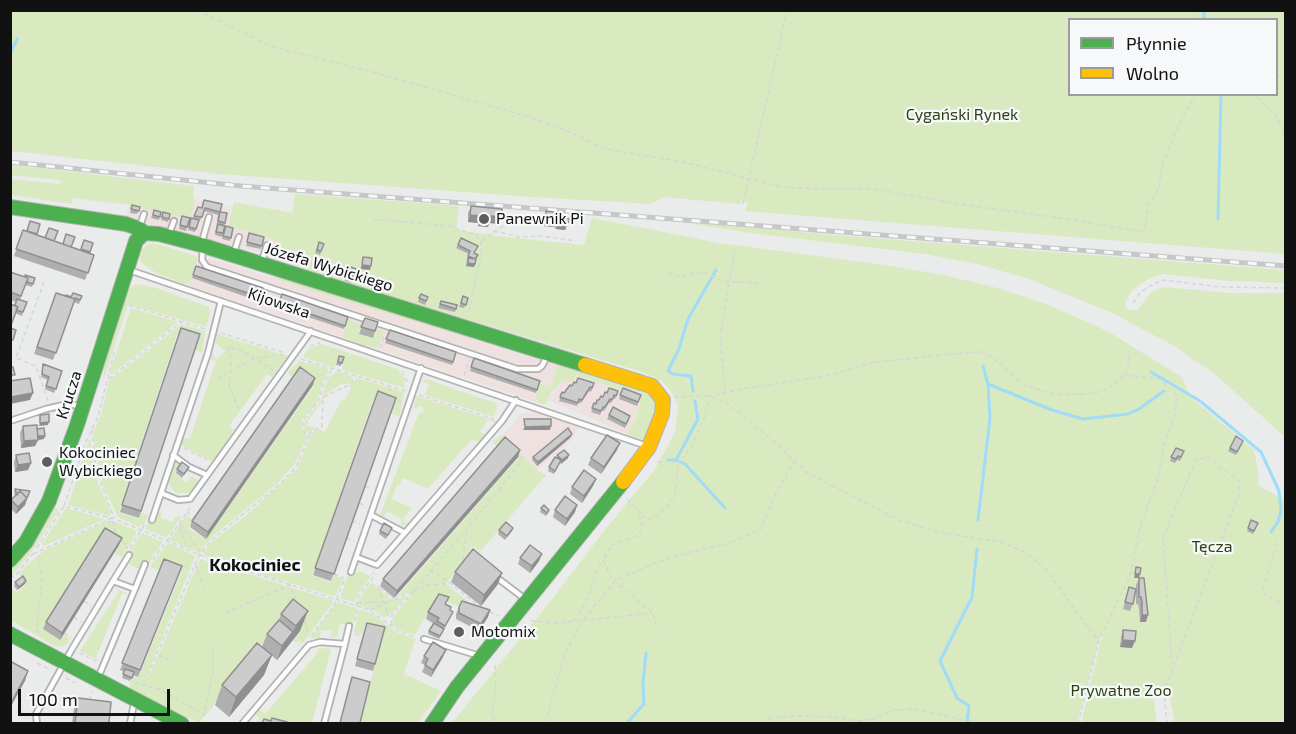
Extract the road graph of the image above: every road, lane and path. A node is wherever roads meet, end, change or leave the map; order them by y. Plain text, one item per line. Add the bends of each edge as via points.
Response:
1 (197, 10) edge
2 (787, 10) edge
3 (1195, 96) edge
4 (1253, 96) edge
5 (1286, 143) edge
6 (748, 178) junction
7 (743, 204) dead end
8 (10, 207) edge
9 (144, 214) dead end
10 (209, 217) dead end
11 (373, 219) dead end
12 (521, 219) dead end
13 (174, 221) dead end
14 (142, 231) junction
15 (493, 232) junction
16 (168, 236) junction
17 (239, 237) dead end
18 (576, 241) dead end
19 (481, 242) junction
20 (203, 245) junction
21 (267, 245) dead end
22 (735, 250) dead end
23 (233, 255) junction
24 (261, 263) junction
25 (126, 269) junction
26 (668, 273) dead end
27 (304, 277) junction
28 (44, 282) dead end
29 (729, 282) junction
30 (759, 283) dead end
31 (272, 288) junction
32 (1286, 288) edge
33 (221, 301) junction
34 (381, 301) junction
35 (1133, 303) dead end
36 (129, 305) dead end
37 (263, 315) junction
38 (181, 322) junction
39 (387, 326) junction
40 (465, 326) junction
41 (212, 331) junction
42 (311, 331) junction
43 (321, 343) dead end
44 (115, 348) dead end
45 (307, 348) dead end
46 (1128, 349) dead end
47 (548, 352) junction
48 (303, 353) dead end
49 (378, 354) junction
50 (471, 354) junction
51 (255, 358) junction
52 (299, 358) junction
53 (296, 362) dead end
54 (421, 368) junction
55 (333, 369) junction
56 (231, 371) junction
57 (279, 375) junction
58 (419, 375) junction
59 (1124, 375) junction
60 (357, 376) junction
61 (217, 379) dead end
62 (108, 380) junction
63 (461, 382) junction
64 (388, 385) junction
65 (406, 391) junction
66 (413, 393) junction
67 (725, 393) junction
68 (710, 396) junction
69 (674, 397) dead end
70 (403, 399) dead end
71 (516, 400) junction
72 (83, 407) junction
73 (50, 408) junction
74 (239, 409) dead end
75 (10, 421) edge
76 (502, 421) junction
77 (92, 430) junction
78 (309, 435) junction
79 (177, 445) junction
80 (649, 447) junction
81 (512, 449) edge
82 (173, 455) junction
83 (657, 462) dead end
84 (794, 462) junction
85 (215, 464) junction
86 (678, 465) junction
87 (207, 475) junction
88 (365, 486) edge
89 (376, 490) dead end
90 (161, 493) junction
91 (627, 499) dead end
92 (359, 503) edge
93 (192, 504) dead end
94 (64, 506) junction
95 (370, 508) dead end
96 (187, 512) junction
97 (639, 514) junction
98 (371, 515) junction
99 (113, 518) junction
100 (196, 518) edge
101 (152, 520) dead end
102 (352, 521) edge
103 (179, 523) junction
104 (364, 525) dead end
105 (466, 528) junction
106 (141, 530) junction
107 (405, 533) junction
108 (346, 538) edge
109 (166, 541) junction
110 (1277, 542) dead end
111 (357, 543) dead end
112 (187, 550) junction
113 (38, 552) junction
114 (128, 552) junction
115 (33, 554) junction
116 (200, 554) junction
117 (357, 557) junction
118 (463, 559) edge
119 (10, 560) edge
120 (603, 560) junction
121 (195, 563) junction
122 (148, 564) joint
123 (431, 571) junction
124 (351, 572) dead end
125 (334, 574) edge
126 (495, 576) edge
127 (10, 578) edge
128 (113, 581) junction
129 (615, 581) junction
130 (451, 584) junction
131 (290, 585) junction
132 (204, 587) dead end
133 (135, 589) junction
134 (411, 593) junction
135 (337, 600) junction
136 (393, 600) junction
137 (84, 601) edge
138 (528, 601) junction
139 (297, 603) edge
140 (356, 603) dead end
141 (384, 603) junction
142 (1286, 604) edge
143 (92, 607) dead end
144 (370, 610) junction
145 (225, 613) dead end
146 (653, 613) junction
147 (392, 615) junction
148 (74, 617) edge
149 (389, 617) junction
150 (502, 617) dead end
151 (303, 618) edge
152 (382, 619) junction
153 (584, 620) junction
154 (531, 621) dead end
155 (574, 621) junction
156 (82, 623) dead end
157 (349, 626) dead end
158 (391, 626) junction
159 (657, 629) dead end
160 (10, 633) edge
161 (64, 633) edge
162 (351, 633) dead end
163 (33, 634) dead end
164 (363, 636) edge
165 (294, 639) edge
166 (424, 639) joint
167 (1099, 640) junction
168 (213, 644) dead end
169 (345, 644) junction
170 (302, 646) dead end
171 (72, 649) junction
172 (157, 655) junction
173 (482, 657) junction
174 (171, 660) dead end
175 (64, 663) junction
176 (1172, 664) junction
177 (104, 665) junction
178 (495, 665) dead end
179 (148, 675) dead end
180 (134, 682) edge
181 (95, 686) junction
182 (135, 700) junction
183 (87, 704) edge
184 (37, 723) edge
185 (130, 723) edge
186 (182, 723) edge
187 (243, 723) edge
188 (324, 723) edge
189 (432, 723) edge
190 (496, 723) edge
191 (545, 723) edge
192 (762, 723) edge
193 (981, 723) edge
194 (1078, 723) edge
195 (1167, 723) edge

1 - 6 path via 271,46 533,118 605,149
2 - 6 path
3 - 6 path via 1162,165 1159,188 1148,206 1144,232 873,189 782,187
4 - 5 path via 1275,115
6 - 7 path
8 - 14 street, Józefa Wybickiego via 101,219
9 - 14 lane
10 - 20 lane
11 - 19 path via 449,226 476,235
12 - 15 path
13 - 16 lane
14 - 16 street, Józefa Wybickiego
14 - 25 street, Krucza
15 - 18 path
15 - 19 path
16 - 20 street, Józefa Wybickiego
17 - 23 lane
19 - 40 path
20 - 23 street, Józefa Wybickiego
20 - 31 lane via 202,260 207,267
21 - 24 lane
22 - 29 path
23 - 24 street, Józefa Wybickiego
24 - 27 street, Józefa Wybickiego
25 - 33 lane, Kijowska
25 - 72 street, Krucza
26 - 29 path via 681,277 707,273
27 - 34 street, Józefa Wybickiego
27 - 34 path via 313,259 321,258 377,282 382,290
28 - 73 path via 16,358 36,366
29 - 30 path
29 - 67 path via 720,335
31 - 37 path
31 - 39 lane
32 - 35 path via 1221,287 1164,280 1141,292
33 - 37 lane, Kijowska
33 - 41 lane
34 - 40 street, Józefa Wybickiego
36 - 38 path
37 - 42 lane, Kijowska
38 - 41 path
38 - 62 path
39 - 49 path
39 - 50 lane
40 - 47 street, Józefa Wybickiego
41 - 51 path via 291,355
41 - 79 lane
42 - 49 lane, Kijowska
42 - 57 lane
43 - 45 path
44 - 62 path
46 - 59 path via 1129,363
47 - 50 lane via 542,366 532,370
47 - 80 street, Józefa Wybickiego via 651,386 663,400 662,414
48 - 52 path
49 - 54 lane, Kijowska
50 - 63 path
51 - 56 path
51 - 56 path via 228,347
51 - 57 path
52 - 53 path
52 - 55 path
54 - 58 lane
54 - 63 lane, Kijowska
55 - 60 path
55 - 78 path via 319,400 303,421 304,432
56 - 61 path
56 - 74 path via 229,386
57 - 85 lane
58 - 65 path via 401,369 408,383
58 - 66 lane
59 - 67 path via 1108,389 1095,393 1050,394 1024,385 983,352 972,352 869,363 827,376
59 - 167 path via 1159,379 1177,395 1131,574
60 - 64 path
60 - 78 path via 349,385 325,396 322,426
62 - 77 path
63 - 71 lane, Kijowska
64 - 65 path
64 - 70 path via 402,403
65 - 66 path
66 - 76 path
66 - 98 lane
67 - 68 path
68 - 69 path
68 - 84 path via 728,404
68 - 86 path via 692,445
71 - 76 lane
71 - 80 lane, Kijowska
72 - 73 lane via 68,404
72 - 119 street, Krucza via 46,508
73 - 75 lane
76 - 107 lane
77 - 94 path
77 - 99 path via 98,472
78 - 116 path via 290,474
79 - 82 lane
79 - 85 path
80 - 138 street
81 - 105 path via 520,456 519,464
82 - 87 lane
82 - 90 lane
83 - 86 path via 672,461
84 - 129 path via 759,530 727,544 655,563
84 - 167 path via 899,520 937,532 1000,542 1026,552 1048,571
85 - 87 lane
86 - 97 path via 675,496 658,516 647,520
87 - 90 lane via 190,500
88 - 89 path
90 - 101 lane
91 - 97 path
92 - 95 path
93 - 96 path
94 - 99 path
94 - 115 path
96 - 100 path
96 - 103 path
97 - 120 path via 641,531 612,545
98 - 107 lane
98 - 117 lane
99 - 106 path
99 - 113 path
99 - 114 path via 115,530
102 - 104 path
103 - 109 path
103 - 112 path
103 - 116 path
105 - 118 path
105 - 123 path
106 - 109 path
106 - 114 path
107 - 117 lane via 377,565
108 - 111 path
109 - 112 path
109 - 122 path
110 - 142 path via 1263,589 1265,594
112 - 116 path
113 - 115 path
113 - 163 path via 42,581 38,637
114 - 128 lane
115 - 127 path
116 - 121 path
116 - 131 path
117 - 124 lane
120 - 129 path
120 - 155 path via 588,599
121 - 132 path
121 - 172 path
122 - 133 lane
123 - 130 path
123 - 134 path
125 - 135 path via 345,578
126 - 138 lane
128 - 133 lane
128 - 171 lane
129 - 146 path
129 - 153 path
130 - 134 path via 428,585
130 - 150 path via 478,606
131 - 135 path
131 - 139 path
131 - 145 path
133 - 177 lane
134 - 136 path
134 - 147 path
135 - 144 path
135 - 151 path via 309,638
136 - 141 path
136 - 141 path via 378,586
137 - 143 path
138 - 173 street
140 - 141 path
141 - 144 path
141 - 149 path
144 - 152 path
146 - 153 path
146 - 159 path
147 - 149 path
147 - 158 path
148 - 156 path
149 - 152 path
152 - 158 path
153 - 155 path
153 - 191 path via 565,654
154 - 155 path
157 - 169 lane
158 - 166 path via 405,635
160 - 175 street
161 - 171 path via 72,638 68,646
162 - 164 path
165 - 170 path
166 - 173 lane
167 - 194 path
168 - 180 path via 213,671 204,715 159,689
169 - 187 lane via 309,645
169 - 188 lane
171 - 175 lane
171 - 177 path
172 - 174 path
172 - 179 path
173 - 189 street
175 - 181 street
175 - 184 lane via 36,714
176 - 176 path via 1240,491 1236,478 1208,457 1196,459 1163,538
176 - 195 path via 1164,692
177 - 181 lane
178 - 190 path via 492,714
181 - 182 street
181 - 183 path
182 - 185 lane
182 - 186 street
192 - 193 path via 770,718 798,716 859,721 893,710 914,709

